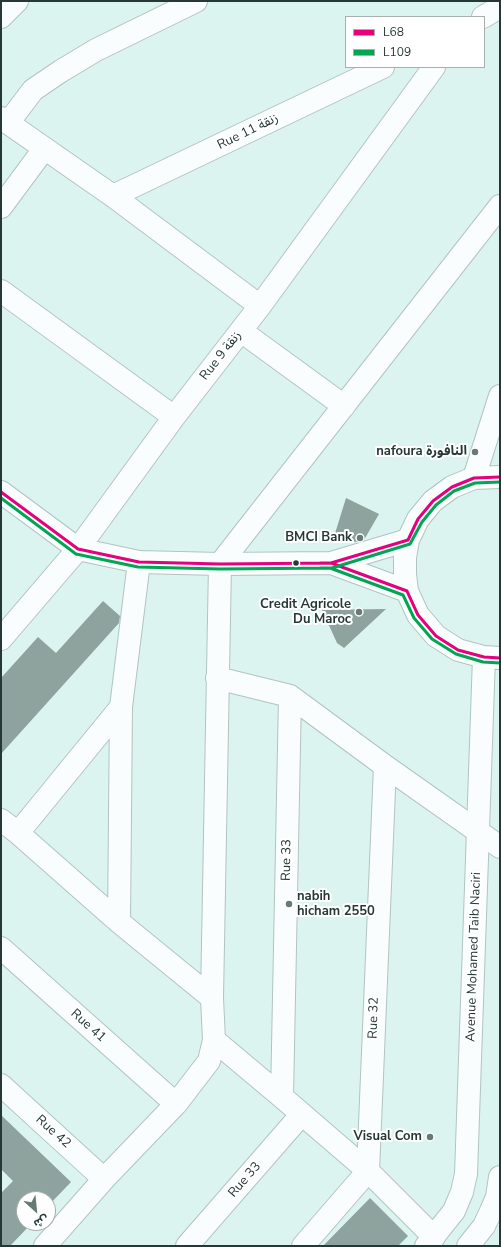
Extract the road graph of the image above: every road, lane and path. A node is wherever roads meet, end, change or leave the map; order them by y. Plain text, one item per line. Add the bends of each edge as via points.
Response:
1 (17, 1) edge
2 (196, 1) edge
3 (500, 7) edge
4 (485, 16) edge
5 (1, 17) edge
6 (381, 68) edge
7 (433, 68) edge
8 (4, 121) edge
9 (44, 149) junction
10 (113, 196) junction
11 (500, 206) edge
12 (1, 207) edge
13 (1, 291) edge
14 (260, 306) junction
15 (241, 330) junction
16 (500, 396) edge
17 (344, 406) junction
18 (174, 417) junction
19 (500, 477) edge
20 (474, 478) junction
21 (1, 492) edge
22 (408, 540) junction
23 (78, 549) junction
24 (139, 562) junction
25 (331, 563) junction
26 (220, 564) junction
27 (407, 591) junction
28 (1, 639) edge
29 (492, 658) edge
30 (217, 678) junction
31 (290, 696) junction
32 (121, 707) junction
33 (385, 766) junction
34 (1, 820) edge
35 (478, 832) junction
36 (18, 833) junction
37 (500, 847) edge
38 (119, 922) junction
39 (1, 948) edge
40 (212, 998) junction
41 (214, 1040) junction
42 (1, 1085) edge
43 (282, 1097) junction
44 (176, 1104) junction
45 (302, 1114) junction
46 (368, 1172) junction
47 (500, 1177) edge
48 (104, 1179) junction
49 (495, 1215) edge
50 (430, 1242) edge
51 (45, 1246) edge
52 (187, 1246) edge
53 (303, 1246) edge
54 (468, 1246) edge

1 - 5 street
2 - 8 street via 96,50 61,71 33,90
3 - 4 street
6 - 10 street, Rue 11 زنقة
7 - 14 street, Rue 9 زنقة
8 - 9 street
9 - 10 street
9 - 12 street
10 - 14 street
11 - 17 street
13 - 18 street
14 - 15 street, Rue 9 زنقة
15 - 17 street
15 - 18 street, Rue 9 زنقة
16 - 20 street
17 - 26 street
18 - 23 street, Rue 9 زنقة
19 - 20 street
20 - 22 street via 452,486 433,501 418,519
21 - 23 street
22 - 25 street
22 - 27 street via 405,557
23 - 24 street
23 - 28 street, Rue 9 زنقة
24 - 26 street
24 - 32 street
25 - 26 street
25 - 27 street
26 - 30 street
27 - 29 street via 418,615 436,636 458,650
29 - 35 street, Avenue Mohamed Taib Naciri
30 - 31 street
30 - 40 street
31 - 33 street
31 - 43 street, Rue 33
32 - 36 street
32 - 38 street
33 - 35 street
33 - 46 street, Rue 32
34 - 36 street
35 - 37 street
35 - 50 street, Avenue Mohamed Taib Naciri via 466,1174 454,1211
36 - 38 street
38 - 40 street
39 - 44 street, Rue 41
40 - 41 street
41 - 43 street
41 - 44 street via 208,1061
42 - 48 street, Rue 42
43 - 45 street
44 - 48 street
45 - 46 street
45 - 52 street, Rue 33
46 - 50 street
46 - 53 street
47 - 49 street
48 - 51 street
49 - 54 street

